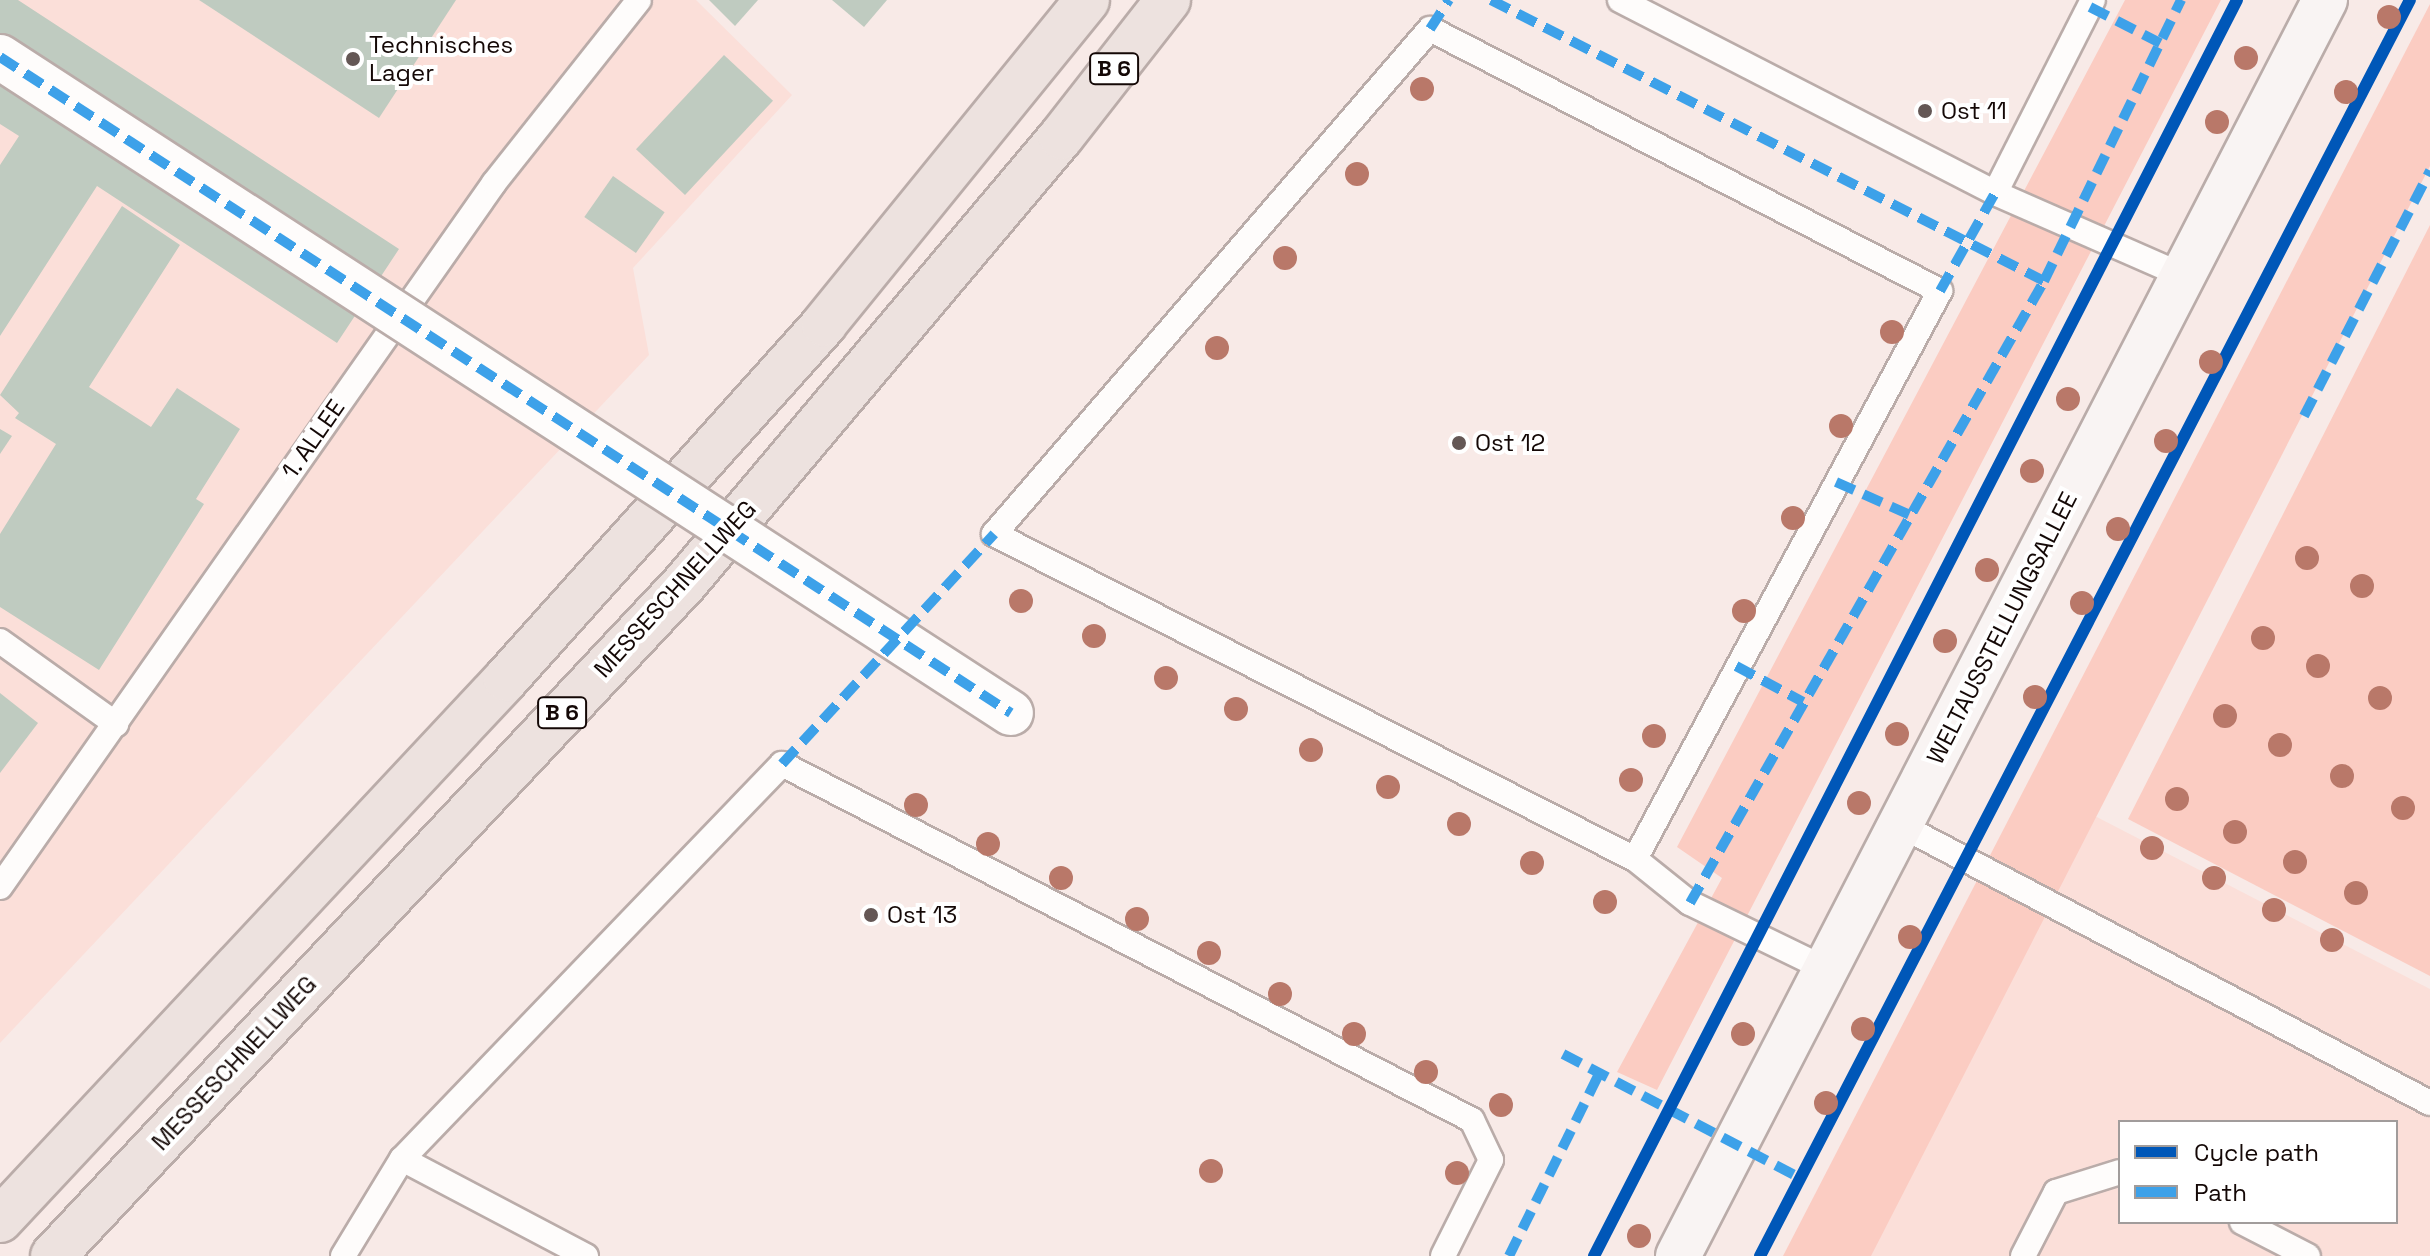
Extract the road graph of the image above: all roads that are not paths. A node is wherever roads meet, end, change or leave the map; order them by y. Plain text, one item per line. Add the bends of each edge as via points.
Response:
1 (639, 0) edge
2 (1087, 0) edge
3 (1168, 0) edge
4 (1620, 0) edge
5 (2093, 0) edge
6 (2325, 0) edge
7 (0, 57) edge
8 (1995, 193) junction
9 (2184, 276) junction
10 (0, 641) edge
11 (1011, 713) dead end
12 (116, 724) junction
13 (1900, 825) junction
14 (1635, 859) junction
15 (0, 887) edge
16 (1826, 969) junction
17 (2430, 1103) edge
18 (402, 1159) junction
19 (2118, 1173) edge
20 (0, 1220) edge
21 (2246, 1224) edge
22 (53, 1256) edge
23 (343, 1256) edge
24 (586, 1256) edge
25 (1443, 1256) edge
26 (1678, 1256) edge
27 (2023, 1256) edge
28 (2308, 1256) edge

1 - 12 lane, 1. ALLEE via 494,183
2 - 20 highway, B 6 via 824,324 506,679
3 - 22 highway, MESSESCHNELLWEG / B 6 via 1061,137 685,583
4 - 8 lane
5 - 8 lane
6 - 9 main road, WELTAUSSTELLUNGSALLEE
7 - 11 street, bridge
8 - 9 lane
9 - 13 main road, WELTAUSSTELLUNGSALLEE
10 - 12 lane
12 - 15 lane, 1. ALLEE
13 - 16 main road, WELTAUSSTELLUNGSALLEE
13 - 17 lane
14 - 14 lane via 1940,291 1430,29 994,534
14 - 16 lane via 1690,903
16 - 26 main road, WELTAUSSTELLUNGSALLEE
18 - 23 lane
18 - 24 lane
18 - 25 lane via 782,764 1472,1120 1491,1160
19 - 27 lane via 2056,1192
21 - 28 lane

